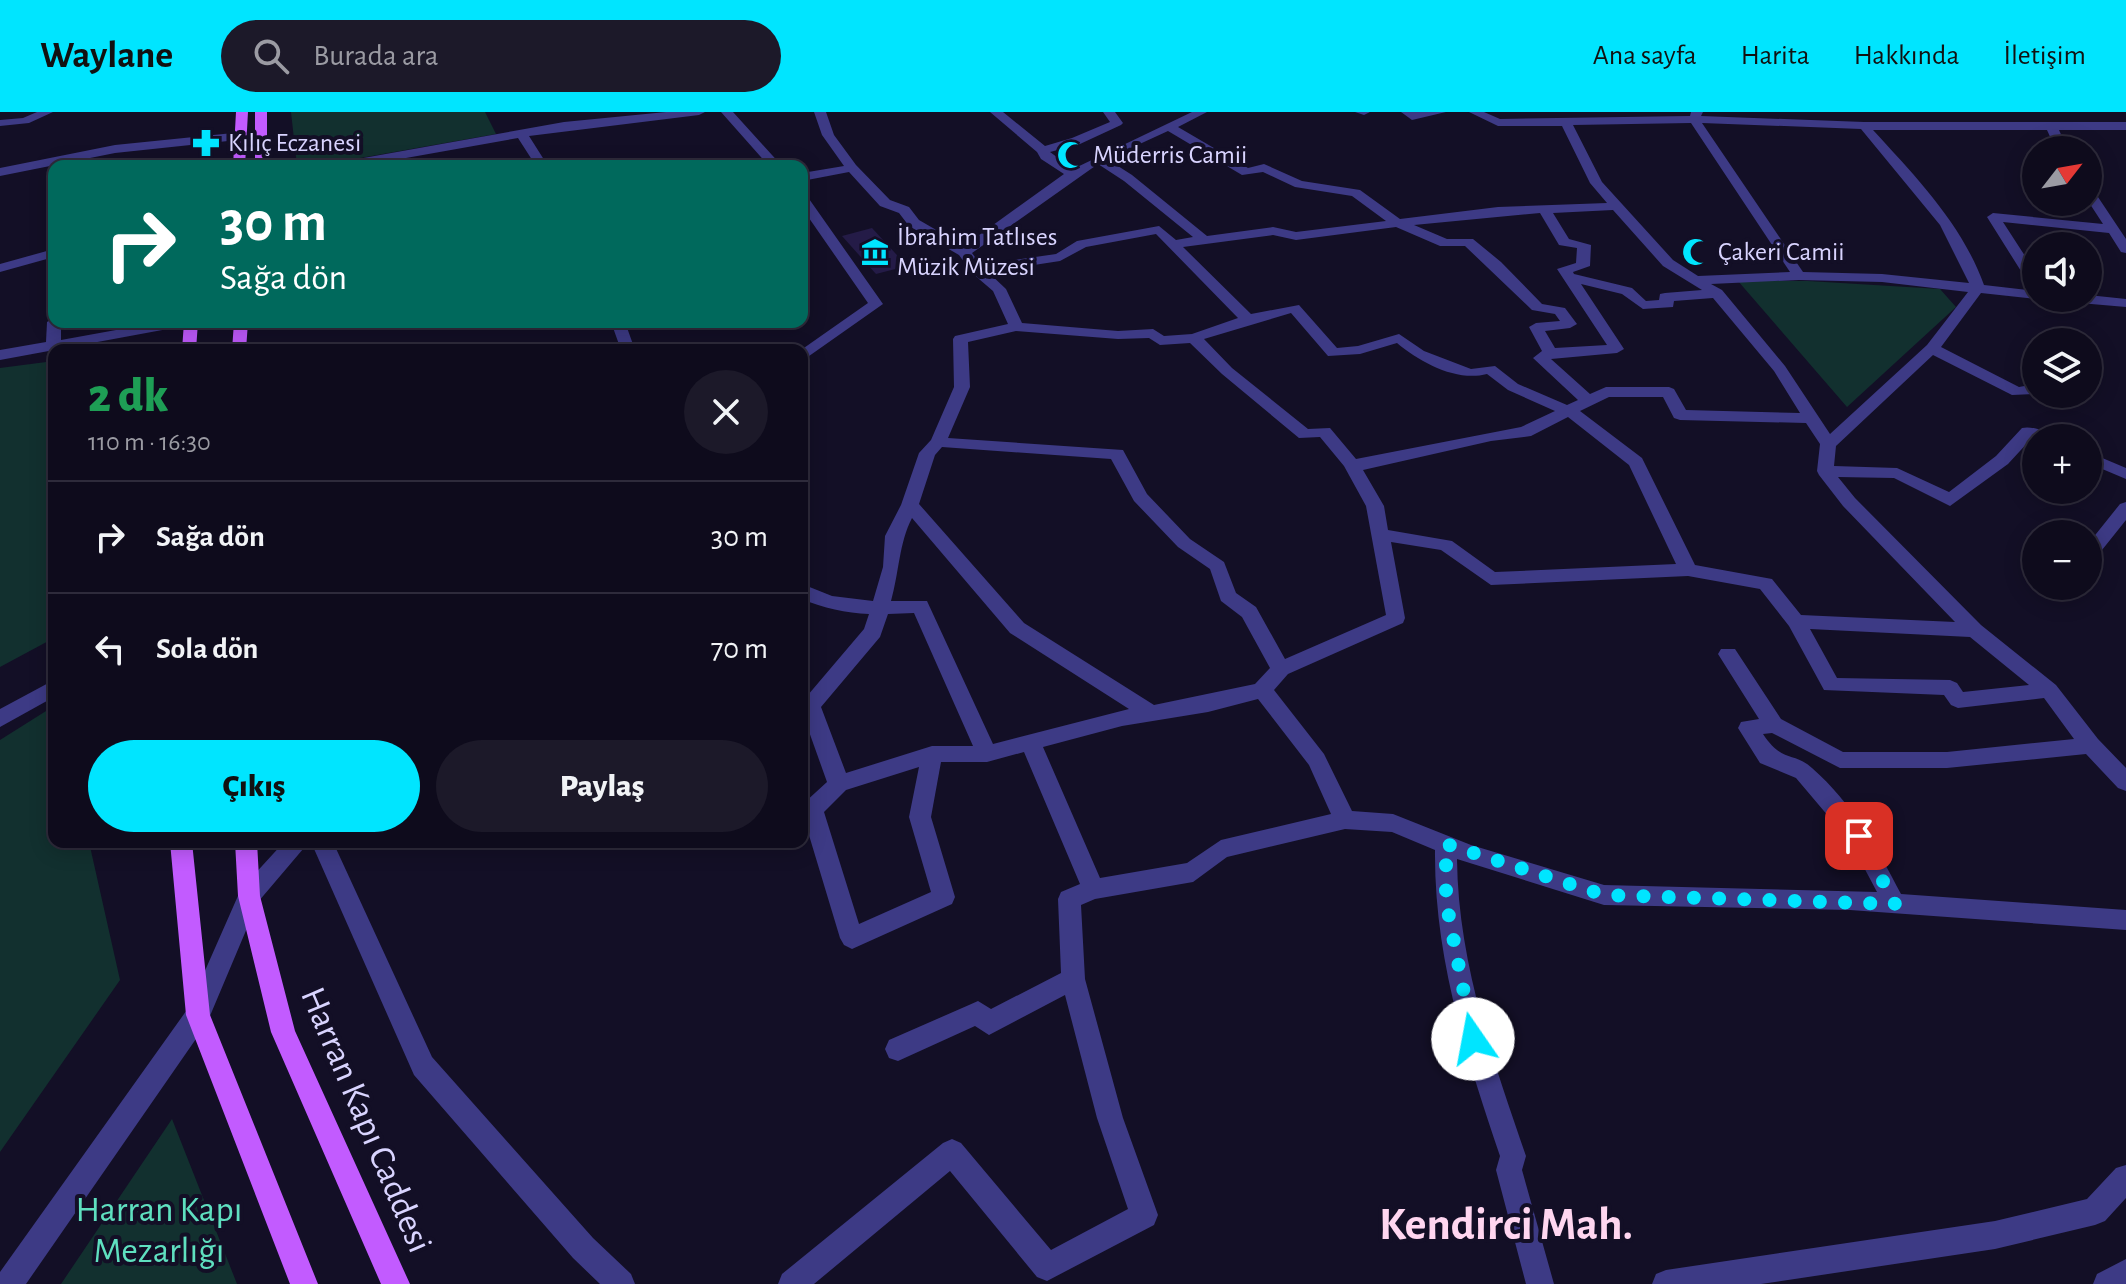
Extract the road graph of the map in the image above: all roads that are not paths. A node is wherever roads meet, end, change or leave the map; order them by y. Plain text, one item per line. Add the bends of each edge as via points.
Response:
1 (47, 112) edge
2 (242, 112) edge
3 (261, 112) edge
4 (699, 112) edge
5 (727, 112) edge
6 (820, 112) edge
7 (996, 112) edge
8 (1109, 112) edge
9 (1201, 112) edge
10 (1407, 112) edge
11 (1440, 112) edge
12 (1475, 112) edge
13 (1991, 112) edge
14 (1695, 115) edge
15 (1630, 117) edge
16 (583, 118) edge
17 (25, 121) junction
18 (1566, 122) junction
19 (0, 123) edge
20 (1864, 126) junction
21 (2011, 126) junction
22 (2126, 126) edge
23 (1170, 127) junction
24 (2052, 127) junction
25 (0, 131) edge
26 (521, 133) junction
27 (243, 136) junction
28 (2056, 136) edge
29 (1043, 150) junction
30 (60, 160) edge
31 (240, 160) edge
32 (261, 160) edge
33 (374, 160) edge
34 (538, 160) edge
35 (771, 160) edge
36 (1100, 160) junction
37 (48, 162) edge
38 (852, 168) junction
39 (0, 172) edge
40 (1073, 174) junction
41 (808, 176) edge
42 (1616, 206) junction
43 (808, 208) edge
44 (1544, 209) junction
45 (2102, 214) edge
46 (1397, 223) junction
47 (2111, 229) junction
48 (1202, 238) junction
49 (1173, 244) junction
50 (2126, 249) edge
51 (964, 252) junction
52 (48, 255) edge
53 (2022, 262) edge
54 (0, 268) edge
55 (977, 270) junction
56 (1799, 276) junction
57 (1569, 277) junction
58 (1695, 280) junction
59 (1978, 288) junction
60 (1717, 293) junction
61 (2022, 293) edge
62 (2102, 301) edge
63 (2126, 303) edge
64 (1248, 319) junction
65 (1016, 327) junction
66 (150, 328) edge
67 (1194, 338) junction
68 (59, 344) edge
69 (48, 346) edge
70 (1932, 348) junction
71 (808, 352) edge
72 (1550, 353) junction
73 (0, 355) edge
74 (2022, 391) edge
75 (1587, 400) junction
76 (1568, 412) junction
77 (1810, 418) junction
78 (2022, 438) edge
79 (938, 442) junction
80 (1828, 444) junction
81 (1351, 463) junction
82 (2102, 463) edge
83 (1825, 471) junction
84 (2126, 474) edge
85 (910, 505) junction
86 (2126, 508) edge
87 (1381, 535) junction
88 (2102, 538) edge
89 (1688, 570) junction
90 (808, 594) edge
91 (881, 609) junction
92 (1796, 622) junction
93 (1974, 630) junction
94 (1728, 654) dead end
95 (1281, 669) junction
96 (811, 690) edge
97 (1262, 690) junction
98 (2049, 690) junction
99 (48, 691) edge
100 (1149, 712) junction
101 (0, 719) edge
102 (1774, 725) junction
103 (1030, 742) junction
104 (2091, 745) junction
105 (932, 754) junction
106 (987, 754) junction
107 (2126, 782) edge
108 (839, 784) junction
109 (1345, 820) junction
110 (1446, 844) junction
111 (182, 848) edge
112 (246, 848) edge
113 (293, 848) edge
114 (325, 848) edge
115 (1093, 889) junction
116 (249, 896) junction
117 (1895, 904) junction
118 (2126, 920) edge
119 (1073, 979) junction
120 (198, 1015) junction
121 (898, 1049) dead end
122 (2126, 1178) edge
123 (2126, 1273) edge
124 (9, 1284) edge
125 (304, 1284) edge
126 (396, 1284) edge
127 (621, 1284) edge
128 (792, 1284) edge
129 (1540, 1284) edge
130 (1666, 1284) edge
131 (2107, 1284) edge

1 - 17 street
2 - 27 main road
3 - 32 main road
4 - 16 street
5 - 35 street
6 - 38 street via 828,135
7 - 29 street
8 - 29 street via 1117,123
9 - 23 street
10 - 11 street via 1412,117
12 - 18 street via 1498,123
13 - 21 street
14 - 15 street
14 - 20 street
14 - 56 street
15 - 18 street
16 - 26 street
17 - 19 street
17 - 25 street
18 - 42 street via 1596,183
20 - 21 street
20 - 59 street via 1972,263
21 - 24 street
22 - 24 street
23 - 36 street
23 - 46 street via 1246,172 1264,168 1299,184 1356,193
24 - 28 street
26 - 33 street
26 - 34 street
27 - 30 street
27 - 31 main road
29 - 40 street
36 - 40 street
36 - 48 street
37 - 39 street
38 - 41 street
38 - 51 street via 885,203 904,210 914,223
40 - 51 street
42 - 44 street
42 - 58 street via 1668,263
43 - 71 street via 876,304
44 - 46 street
44 - 57 street via 1564,242 1584,245 1583,266 1564,269
45 - 47 street
46 - 48 street via 1296,236 1273,231
46 - 72 street via 1445,243 1468,242 1537,307 1560,311 1570,324 1536,327
47 - 50 street
47 - 53 street via 1993,217
48 - 49 street
49 - 55 street via 1159,230 1082,244 1060,257
49 - 64 street
51 - 55 street
52 - 54 street
55 - 65 street via 999,289
56 - 58 street
56 - 59 street
57 - 60 street via 1627,291 1643,305 1668,304 1665,297
57 - 72 street via 1617,349
58 - 60 street
59 - 61 street
59 - 70 street
60 - 77 street via 1780,369
62 - 63 street
64 - 67 street
64 - 76 street via 1294,308 1333,353 1399,338 1419,354 1470,374 1490,369 1513,387
65 - 67 street via 1153,333 1160,341
65 - 79 street via 960,339 962,387
66 - 68 street
67 - 81 street via 1305,434 1324,432
69 - 73 street
70 - 74 street
70 - 80 street
72 - 75 street via 1541,358
75 - 76 street
75 - 77 street via 1606,392 1669,392 1680,415
76 - 81 street via 1525,432
76 - 89 street via 1636,462
77 - 80 street
78 - 83 street via 1950,500 1897,473
79 - 85 street via 927,453
79 - 95 street via 1117,454 1140,497 1184,543 1218,566 1228,596 1249,612
80 - 83 street
81 - 87 street via 1375,506
82 - 84 street
83 - 93 street
85 - 91 street via 894,536
85 - 100 street via 1017,628
86 - 88 street
87 - 89 street via 1446,545 1491,579
87 - 95 street via 1396,618
89 - 92 street via 1766,584
90 - 91 street via 826,603
91 - 96 street via 873,632
91 - 106 street via 920,606
92 - 93 street
92 - 98 street via 1831,685 1950,688 1958,700
93 - 98 street
94 - 102 street
95 - 97 street
96 - 108 street via 810,706
97 - 100 street
97 - 109 street via 1317,760
98 - 104 street
99 - 101 street
100 - 103 street
102 - 104 street via 1840,760 1947,760
102 - 117 street via 1748,728 1767,757 1803,772 1859,836
103 - 106 street
103 - 115 street
104 - 107 street
105 - 106 street
105 - 108 street
105 - 108 street via 920,817 944,897 852,938 812,809
109 - 110 street via 1393,823
109 - 115 street via 1221,849 1193,872
110 - 117 street via 1604,895
110 - 129 street via 1446,901 1473,1039 1513,1156 1509,1170
111 - 120 main road
112 - 116 main road, Harran Kapı Caddesi
113 - 116 street
114 - 127 street via 423,1066
115 - 119 street via 1069,899
116 - 120 street
116 - 126 main road, Harran Kapı Caddesi via 283,1032
117 - 118 street
119 - 121 street via 989,1023 978,1013
119 - 128 street via 1110,1118 1144,1215 1047,1267 952,1152
120 - 124 street
120 - 125 main road
122 - 130 street via 2095,1211 1995,1235
123 - 131 street

